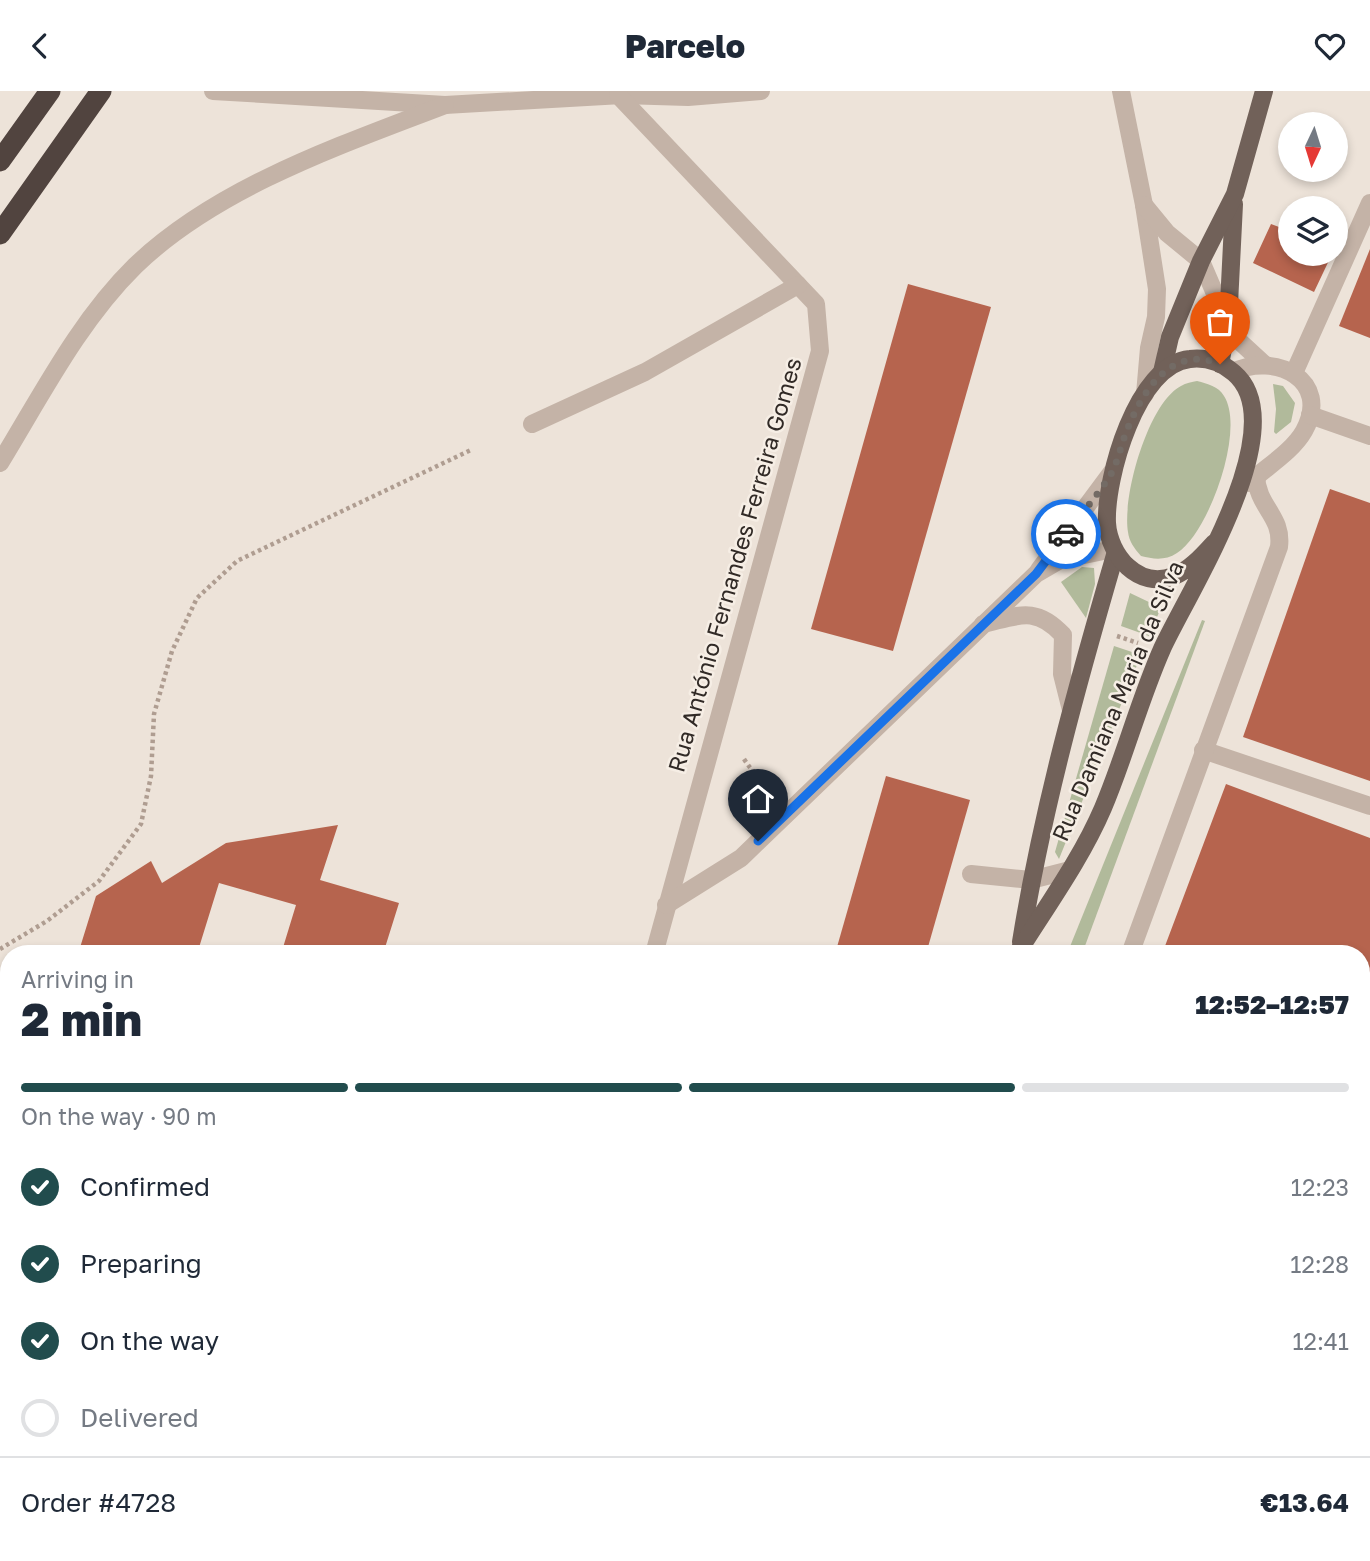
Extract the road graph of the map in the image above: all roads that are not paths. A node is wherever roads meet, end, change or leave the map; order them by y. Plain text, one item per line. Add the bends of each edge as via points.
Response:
1 (50, 91) edge
2 (101, 91) edge
3 (214, 91) edge
4 (761, 91) edge
5 (1121, 91) edge
6 (1264, 91) edge
7 (365, 95) edge
8 (618, 96) junction
9 (445, 105) junction
10 (0, 162) edge
11 (1235, 194) junction
12 (1370, 203) edge
13 (1144, 205) junction
14 (0, 234) edge
15 (1201, 261) junction
16 (798, 285) junction
17 (1228, 324) junction
18 (1264, 363) junction
19 (1227, 368) junction
20 (1162, 372) junction
21 (1294, 373) junction
22 (1146, 394) junction
23 (1310, 415) junction
24 (532, 424) dead end
25 (1370, 436) edge
26 (0, 463) edge
27 (1112, 472) junction
28 (1256, 475) junction
29 (1241, 490) junction
30 (1214, 543) junction
31 (1114, 552) junction
32 (1036, 574) junction
33 (980, 625) junction
34 (1071, 710) junction
35 (1203, 750) junction
36 (1370, 806) edge
37 (1070, 870) junction
38 (971, 874) dead end
39 (1031, 880) junction
40 (666, 905) junction
41 (656, 945) edge
42 (1020, 945) edge
43 (1023, 945) edge
44 (1133, 945) edge

1 - 10 highway
2 - 14 highway
3 - 7 street
4 - 8 street
5 - 13 street
6 - 11 main road, Rua Damiana Maria da Silva
7 - 9 street
8 - 9 street
8 - 16 street, Rua António Fernandes Ferreira Gomes
9 - 26 street via 328,150 234,195 136,266 87,322
11 - 15 main road, Rua Damiana Maria da Silva
11 - 17 main road, Rua Damiana Maria da Silva
12 - 21 street
13 - 15 street via 1167,233
13 - 22 street via 1157,289
15 - 17 street
15 - 20 main road, Rua Damiana Maria da Silva via 1170,337
16 - 24 street via 646,372
16 - 40 street, Rua António Fernandes Ferreira Gomes via 816,304 820,351
17 - 18 street
17 - 19 main road, Rua Damiana Maria da Silva
18 - 19 street
18 - 21 street
19 - 20 main road via 1207,358 1188,359
19 - 29 main road, Rua Damiana Maria da Silva via 1244,383 1252,410 1249,460
20 - 22 main road, Rua Damiana Maria da Silva
21 - 23 street via 1308,387
22 - 27 main road, Rua Damiana Maria da Silva
23 - 25 street
23 - 28 street via 1297,440
27 - 31 main road, Rua Damiana Maria da Silva via 1107,523
27 - 32 street
28 - 29 street
28 - 35 street via 1260,501 1278,521 1279,547
29 - 30 main road, Rua Damiana Maria da Silva
30 - 31 main road, Rua Damiana Maria da Silva via 1198,561 1174,576 1158,579 1131,570
30 - 37 main road, Rua Damiana Maria da Silva via 1161,652 1103,809
31 - 32 street via 1060,560
31 - 34 main road, Rua Damiana Maria da Silva
32 - 33 street
33 - 34 street via 1028,614 1048,619 1063,635 1062,674
33 - 40 street via 911,697 740,857
34 - 39 main road, Rua Damiana Maria da Silva
35 - 36 street
35 - 44 street
37 - 39 street
37 - 43 main road, Rua Damiana Maria da Silva
38 - 39 street
39 - 42 main road, Rua Damiana Maria da Silva
40 - 41 street, Rua António Fernandes Ferreira Gomes

